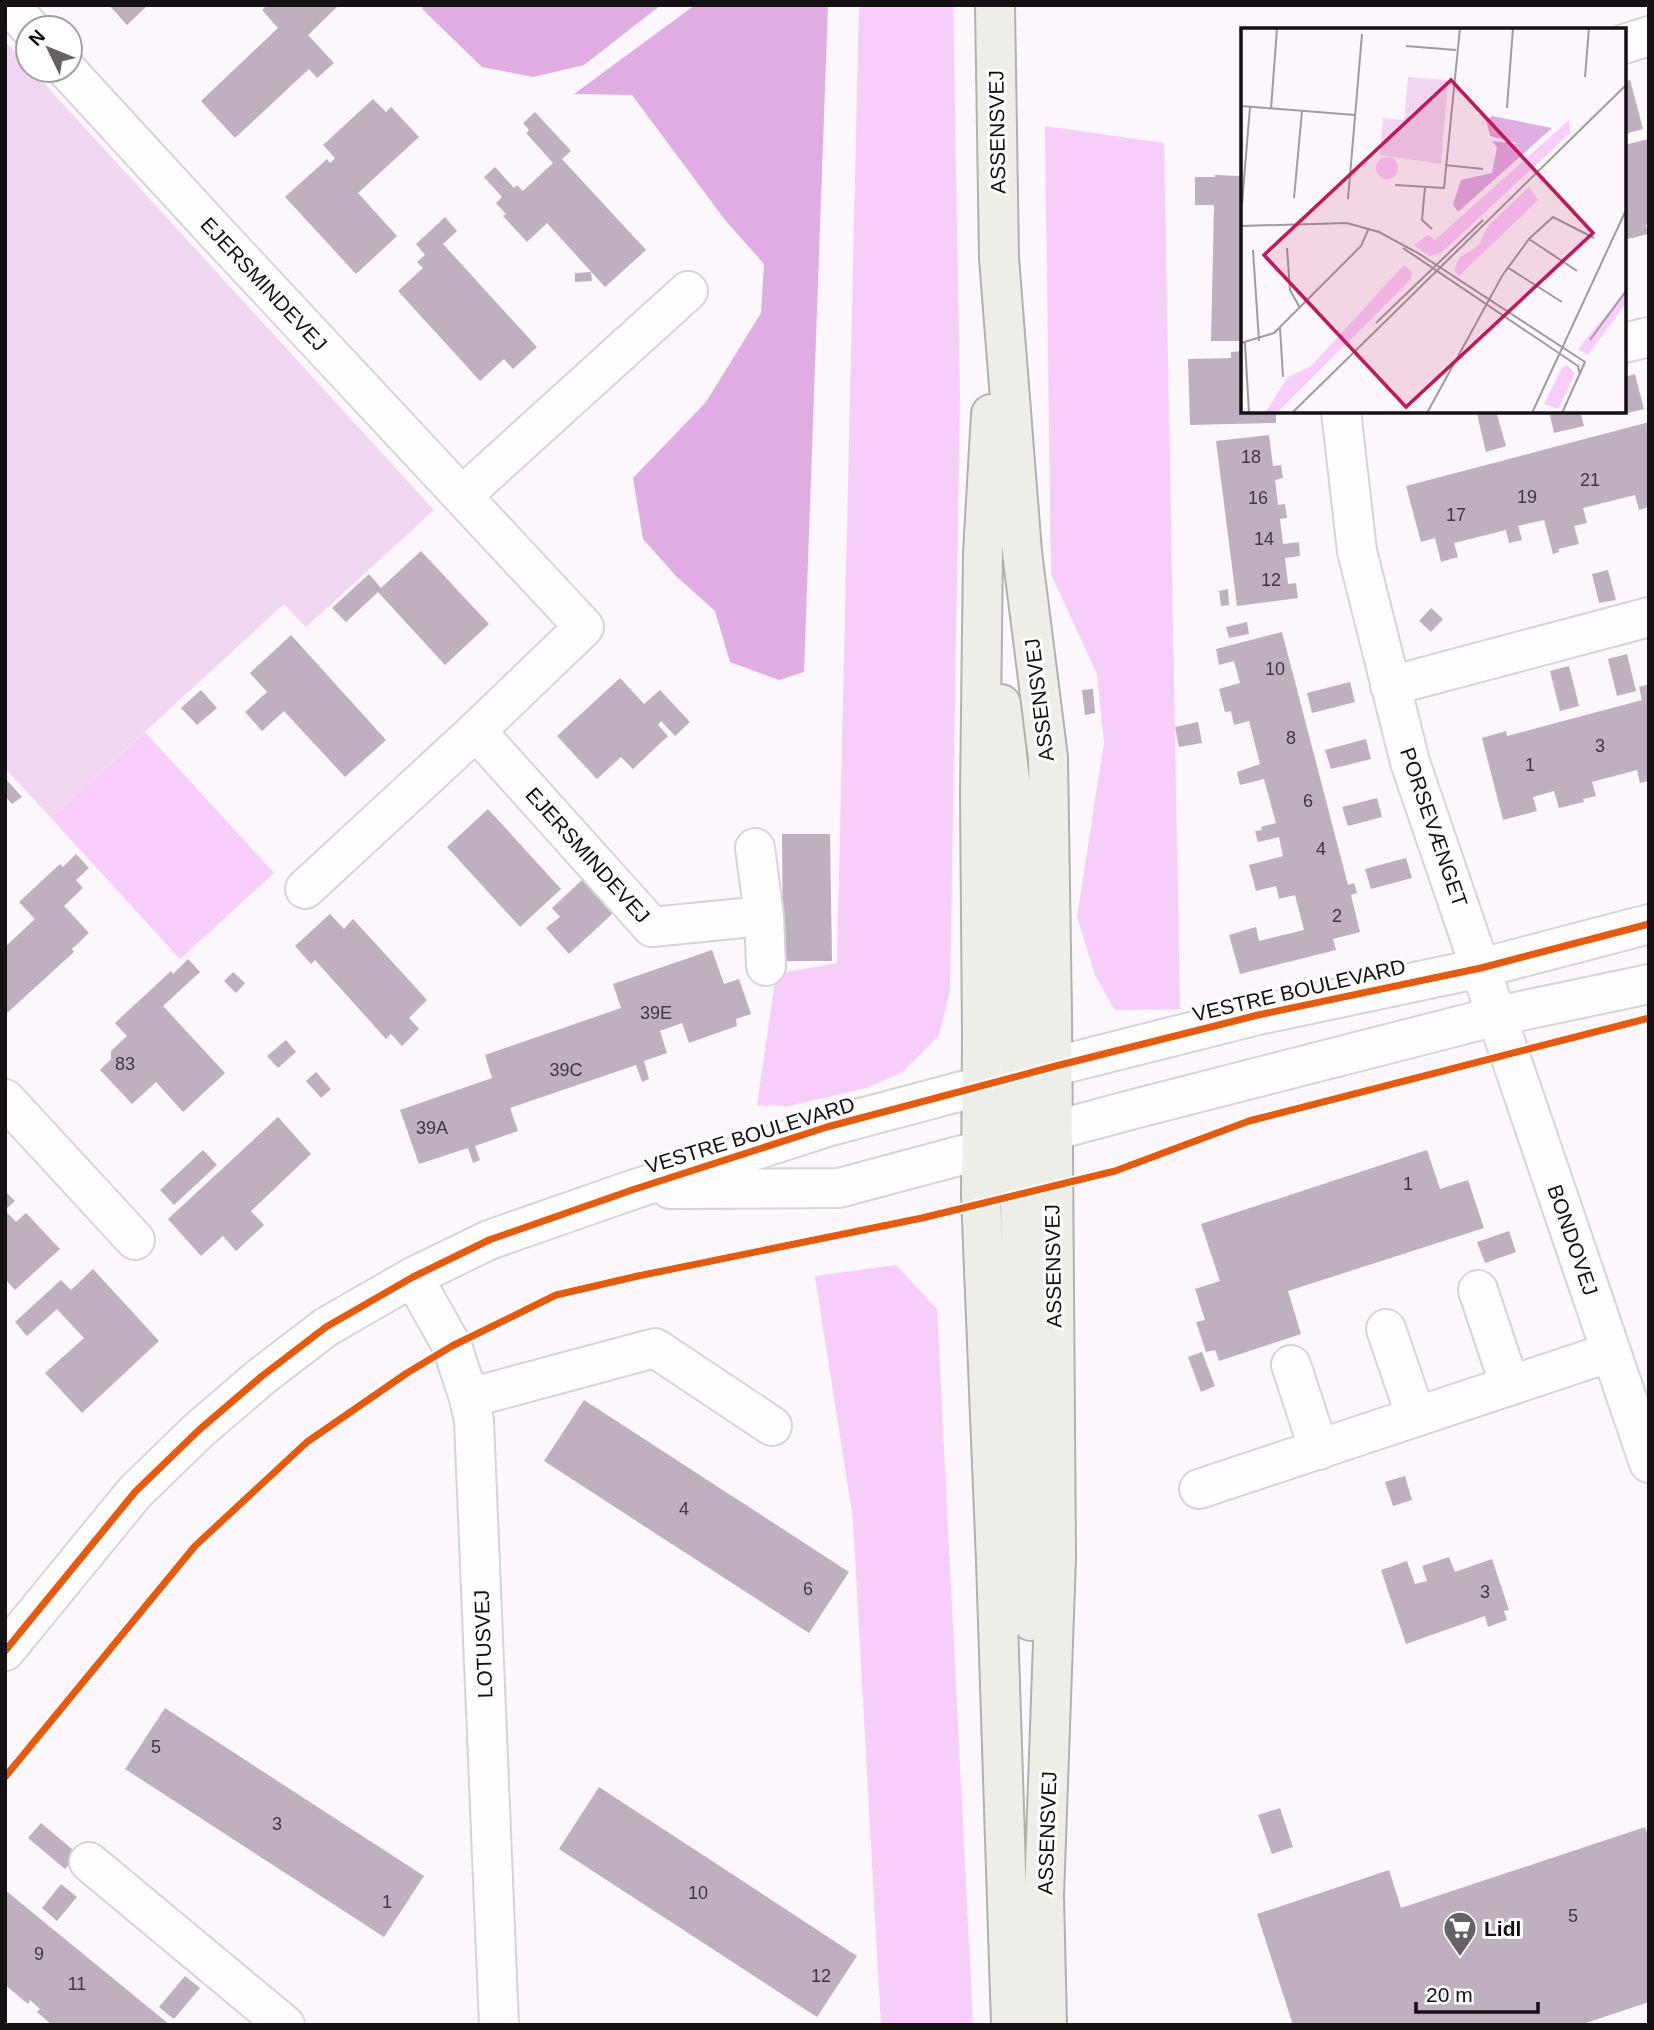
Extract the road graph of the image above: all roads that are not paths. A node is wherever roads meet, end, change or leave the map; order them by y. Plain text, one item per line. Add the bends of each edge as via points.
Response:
1 (995, 5) edge
2 (1649, 36) edge
3 (1626, 43) edge
4 (80, 84) edge
5 (999, 258) junction
6 (688, 291) dead end
7 (1649, 337) edge
8 (1626, 343) edge
9 (1341, 413) edge
10 (463, 495) junction
11 (983, 554) junction
12 (1649, 617) edge
13 (1390, 686) junction
14 (476, 731) junction
15 (755, 848) dead end
16 (305, 889) dead end
17 (764, 916) junction
18 (1649, 924) edge
19 (766, 967) dead end
20 (1481, 968) junction
21 (1649, 984) edge
22 (1497, 1016) junction
23 (1036, 1071) junction
24 (981, 1086) junction
25 (5, 1099) edge
26 (1017, 1140) junction
27 (632, 1190) junction
28 (135, 1240) dead end
29 (413, 1277) junction
30 (1478, 1290) dead end
31 (1386, 1329) dead end
32 (1611, 1352) junction
33 (1291, 1365) dead end
34 (1510, 1386) junction
35 (470, 1398) junction
36 (1416, 1417) junction
37 (772, 1426) dead end
38 (1319, 1450) junction
39 (1649, 1463) edge
40 (1199, 1489) dead end
41 (5, 1651) edge
42 (89, 1863) dead end
43 (285, 2025) edge
44 (499, 2025) edge
45 (1011, 2025) edge
46 (1047, 2025) edge

1 - 5 main road, ASSENSVEJ
2 - 3 street
4 - 10 street, EJERSMINDEVEJ
5 - 11 main road, ASSENSVEJ
5 - 23 main road, ASSENSVEJ via 1021,552 1048,758
6 - 10 street
7 - 8 street
9 - 13 street, PORSEVÆNGET via 1357,551
10 - 14 street, EJERSMINDEVEJ via 584,627
11 - 23 main road via 1011,788
11 - 24 main road, ASSENSVEJ
12 - 13 street
13 - 20 street, PORSEVÆNGET via 1410,762
14 - 16 street, EJERSMINDEVEJ
14 - 17 street, EJERSMINDEVEJ via 652,927
15 - 17 street
17 - 19 street
18 - 20 street, VESTRE BOULEVARD
20 - 22 street
20 - 23 street, VESTRE BOULEVARD via 1258,1014
21 - 22 street, VESTRE BOULEVARD
22 - 26 street, VESTRE BOULEVARD
22 - 32 street, BONDOVEJ
23 - 24 street, VESTRE BOULEVARD
23 - 26 main road via 1021,1101 1038,1125
24 - 26 main road via 997,1093 1007,1105
24 - 27 street, VESTRE BOULEVARD via 827,1127
25 - 28 street
26 - 27 street, VESTRE BOULEVARD via 839,1188
26 - 45 main road, ASSENSVEJ via 981,1196
26 - 46 main road, ASSENSVEJ via 1056,1558 1044,1896
27 - 29 street, VESTRE BOULEVARD via 489,1240
29 - 35 street, LOTUSVEJ via 452,1346
29 - 41 street, VESTRE BOULEVARD via 326,1327 199,1430 135,1492
30 - 34 street
31 - 36 street
32 - 34 street
32 - 39 street, BONDOVEJ
33 - 38 street
34 - 36 street
35 - 37 street via 655,1348
35 - 44 street, LOTUSVEJ
36 - 38 street
38 - 40 street
42 - 43 street

